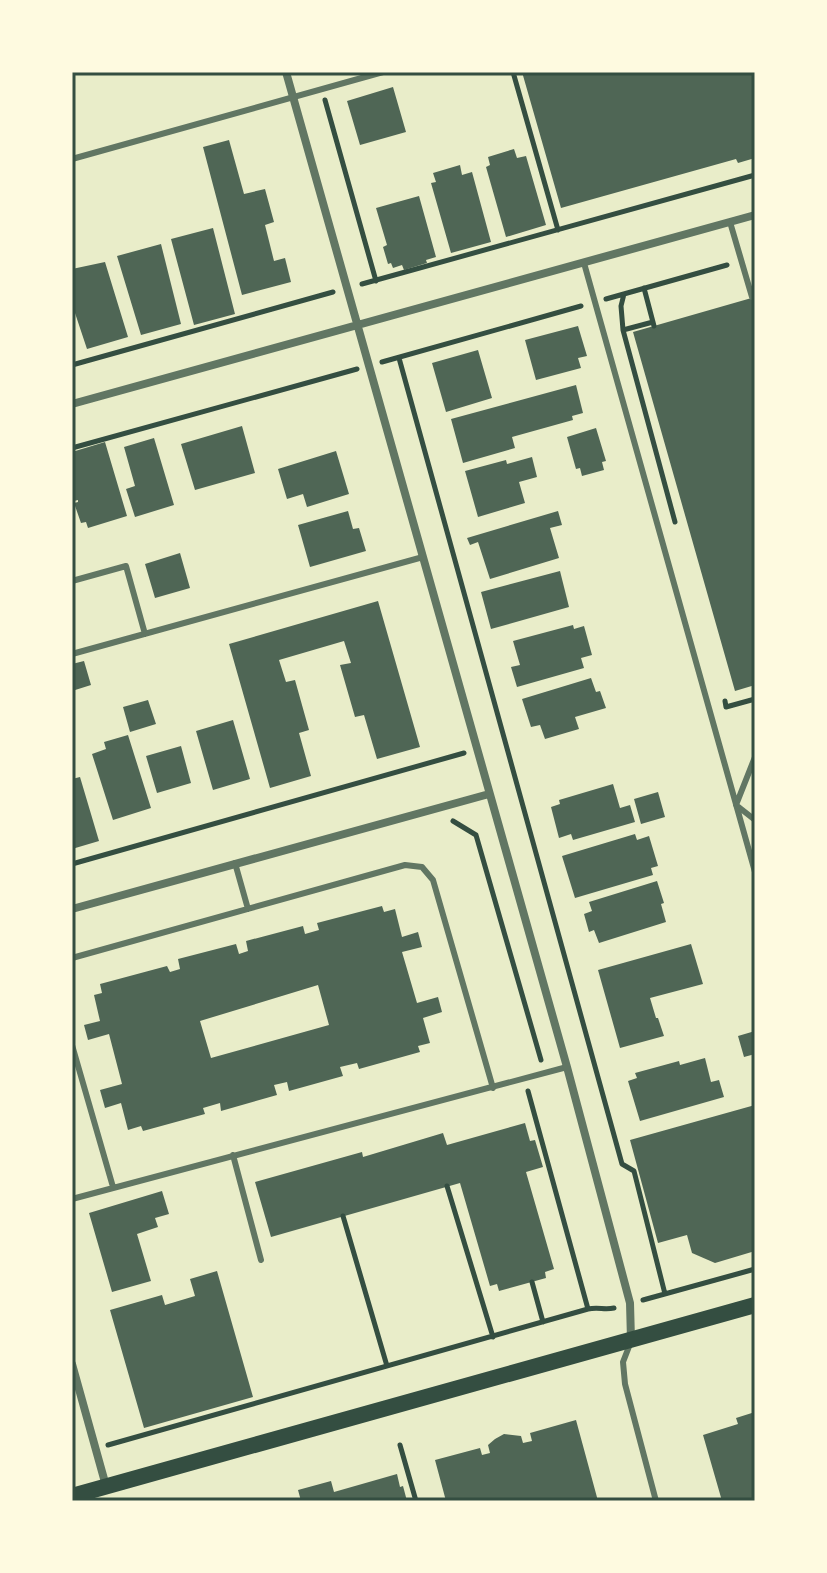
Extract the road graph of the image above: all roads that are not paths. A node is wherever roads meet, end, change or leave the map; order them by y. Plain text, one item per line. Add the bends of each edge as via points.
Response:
1 (286, 72) edge
2 (383, 72) edge
3 (293, 97) junction
4 (72, 159) edge
5 (754, 218) edge
6 (730, 222) junction
7 (584, 263) junction
8 (752, 297) dead end
9 (358, 326) junction
10 (72, 404) edge
11 (423, 557) junction
12 (72, 581) edge
13 (145, 634) junction
14 (72, 654) edge
15 (755, 757) edge
16 (489, 794) junction
17 (736, 805) junction
18 (755, 820) edge
19 (235, 863) junction
20 (755, 872) edge
21 (72, 909) edge
22 (248, 909) junction
23 (72, 958) edge
24 (72, 1045) edge
25 (567, 1067) junction
26 (493, 1088) junction
27 (233, 1155) junction
28 (113, 1187) junction
29 (72, 1199) edge
30 (261, 1260) dead end
31 (755, 1305) edge
32 (631, 1340) junction
33 (72, 1364) edge
34 (106, 1486) junction
35 (72, 1496) edge
36 (656, 1501) edge

1 - 3 street
2 - 3 lane
3 - 4 lane
3 - 9 street
5 - 6 street
6 - 7 street
6 - 8 lane
7 - 9 street
7 - 17 lane
9 - 10 street
9 - 11 street
11 - 13 lane
11 - 16 street
12 - 13 lane via 126,566
13 - 14 lane
15 - 17 lane
16 - 19 street
16 - 25 street
17 - 18 lane
17 - 20 lane
19 - 21 street
19 - 22 lane
22 - 23 lane
22 - 26 lane via 405,865 422,867 433,880
24 - 28 lane
25 - 26 lane
25 - 32 street via 630,1303
26 - 27 lane
27 - 28 lane
27 - 30 lane
28 - 29 lane
31 - 32 main road
32 - 34 main road
32 - 36 lane via 623,1362 625,1384
33 - 34 street
34 - 35 main road

